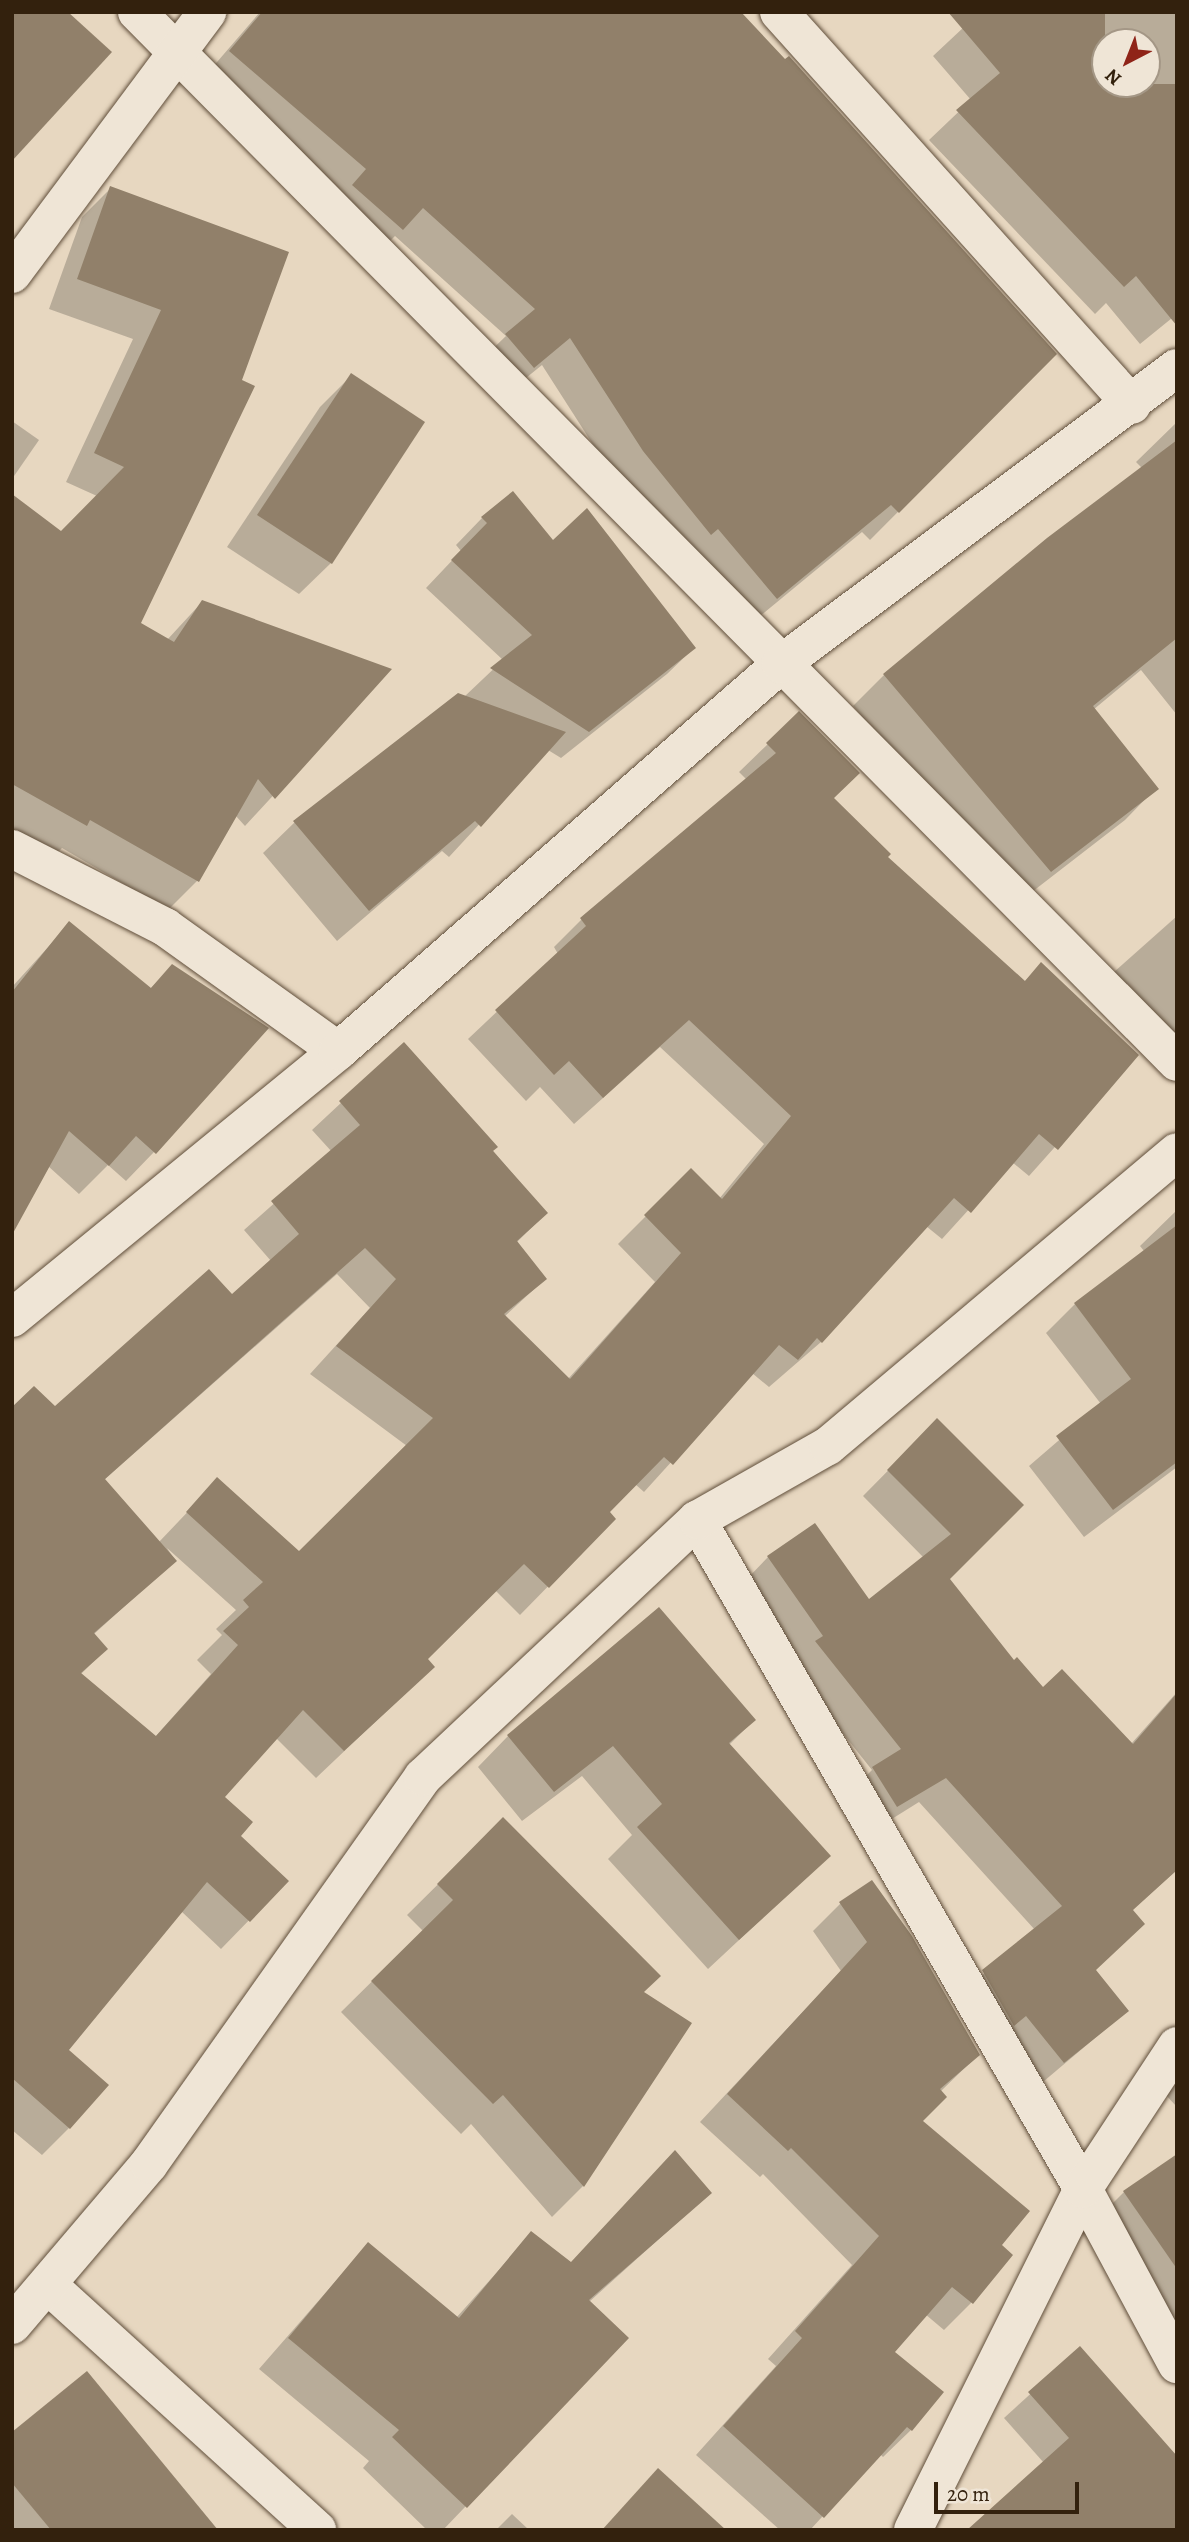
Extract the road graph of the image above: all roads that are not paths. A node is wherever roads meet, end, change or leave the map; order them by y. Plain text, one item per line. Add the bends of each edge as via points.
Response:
1 (136, 12) edge
2 (207, 12) edge
3 (779, 12) edge
4 (175, 52) junction
5 (12, 274) edge
6 (1177, 368) edge
7 (1132, 405) junction
8 (781, 664) junction
9 (12, 849) edge
10 (338, 1051) junction
11 (1177, 1062) edge
12 (1177, 1153) edge
13 (12, 1318) edge
14 (697, 1520) junction
15 (1177, 2046) edge
16 (1083, 2189) junction
17 (48, 2285) junction
18 (12, 2325) edge
19 (1177, 2364) edge
20 (317, 2530) edge
21 (913, 2530) edge

1 - 4 street
2 - 4 street
3 - 7 street
4 - 5 street
4 - 8 street
6 - 7 street
7 - 8 street
8 - 10 street
8 - 11 street
9 - 10 street via 165,926
10 - 13 street
12 - 14 street via 828,1446
14 - 16 street
14 - 17 street via 422,1777 149,2164
15 - 16 street
16 - 19 street
16 - 21 street
17 - 18 street
17 - 20 street

